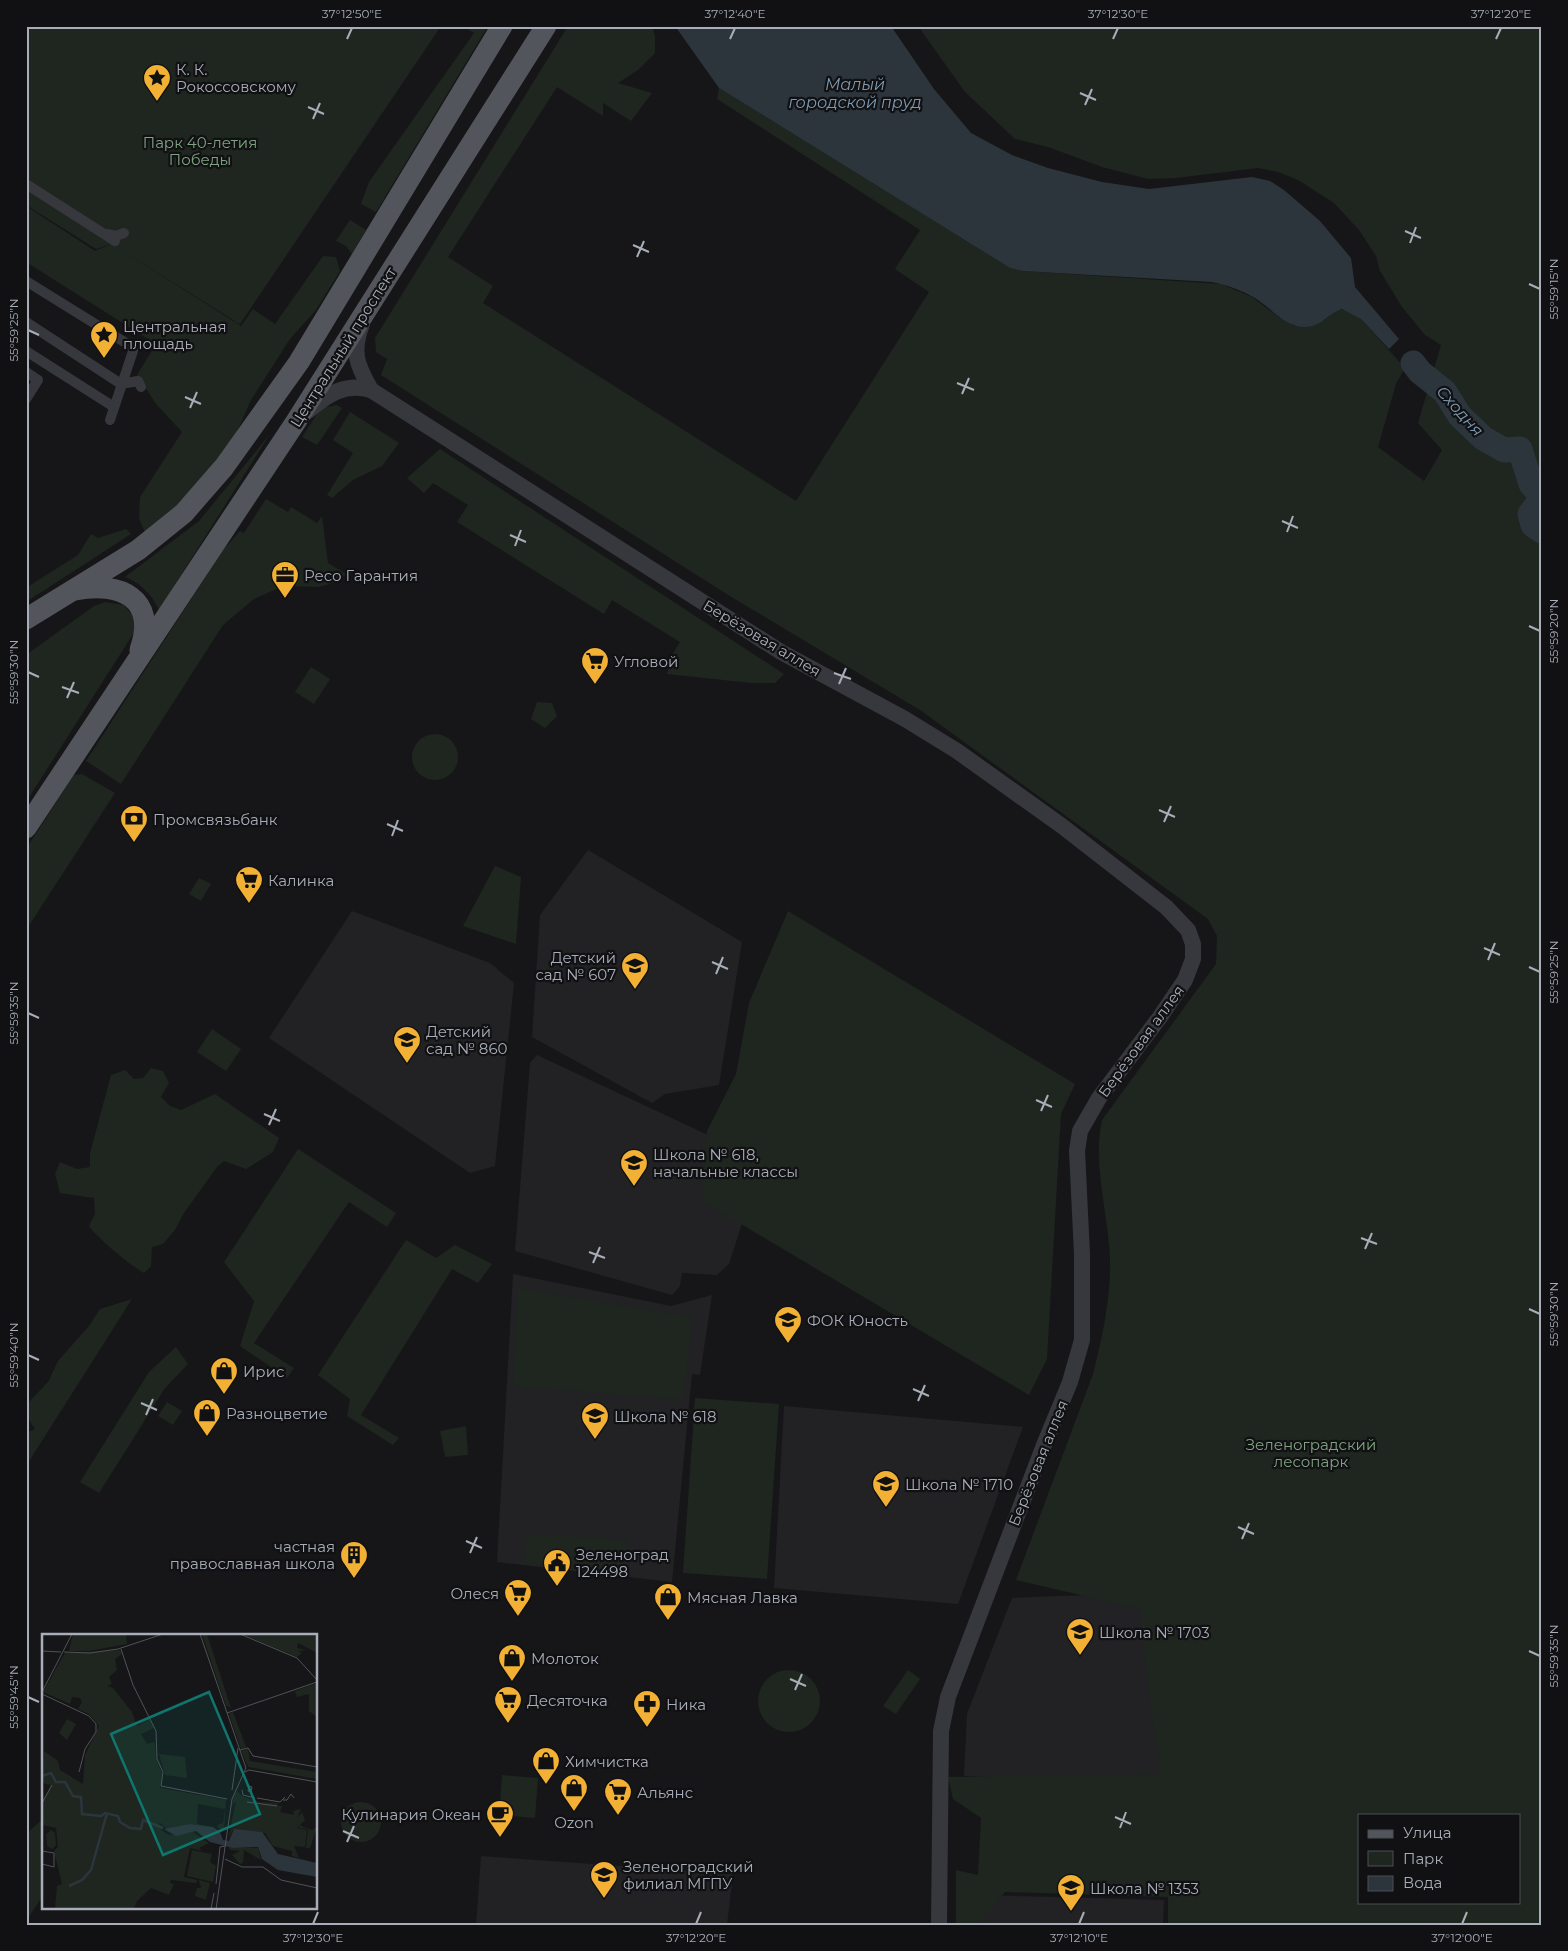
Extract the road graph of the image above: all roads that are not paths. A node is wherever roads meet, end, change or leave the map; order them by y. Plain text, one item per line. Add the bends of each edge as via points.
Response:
1 (502, 26) edge
2 (546, 26) edge
3 (26, 184) edge
4 (101, 233) junction
5 (124, 233) dead end
6 (115, 241) dead end
7 (26, 280) edge
8 (368, 305) junction
9 (26, 322) edge
10 (26, 351) edge
11 (26, 372) edge
12 (121, 384) junction
13 (141, 387) dead end
14 (371, 390) junction
15 (26, 398) edge
16 (114, 407) junction
17 (110, 420) dead end
18 (295, 422) junction
19 (70, 591) junction
20 (26, 619) edge
21 (134, 664) junction
22 (26, 828) edge
23 (939, 1925) edge

1 - 19 main road, Центральный проспект via 299,362 224,467 184,513 138,550
2 - 8 main road, Центральный проспект
3 - 4 street
4 - 5 street via 116,236
4 - 6 street
7 - 12 street via 134,348
8 - 14 street via 356,354 358,366
8 - 18 main road, Центральный проспект
9 - 12 street
10 - 16 street
11 - 15 street via 38,380
12 - 13 street via 138,381
12 - 16 street
14 - 18 street via 348,387 336,391
14 - 23 street, Берёзовая аллея via 781,652 957,751 1166,906 1188,930 1193,944 1193,959 1185,980 1098,1098 1080,1131 1077,1151 1082,1340 1070,1382 948,1697 941,1731
16 - 17 street
18 - 21 main road, Центральный проспект
19 - 20 main road, Центральный проспект
19 - 21 main road, Центральный проспект via 107,588 132,597 140,606 145,617 142,642
21 - 22 main road, Центральный проспект

